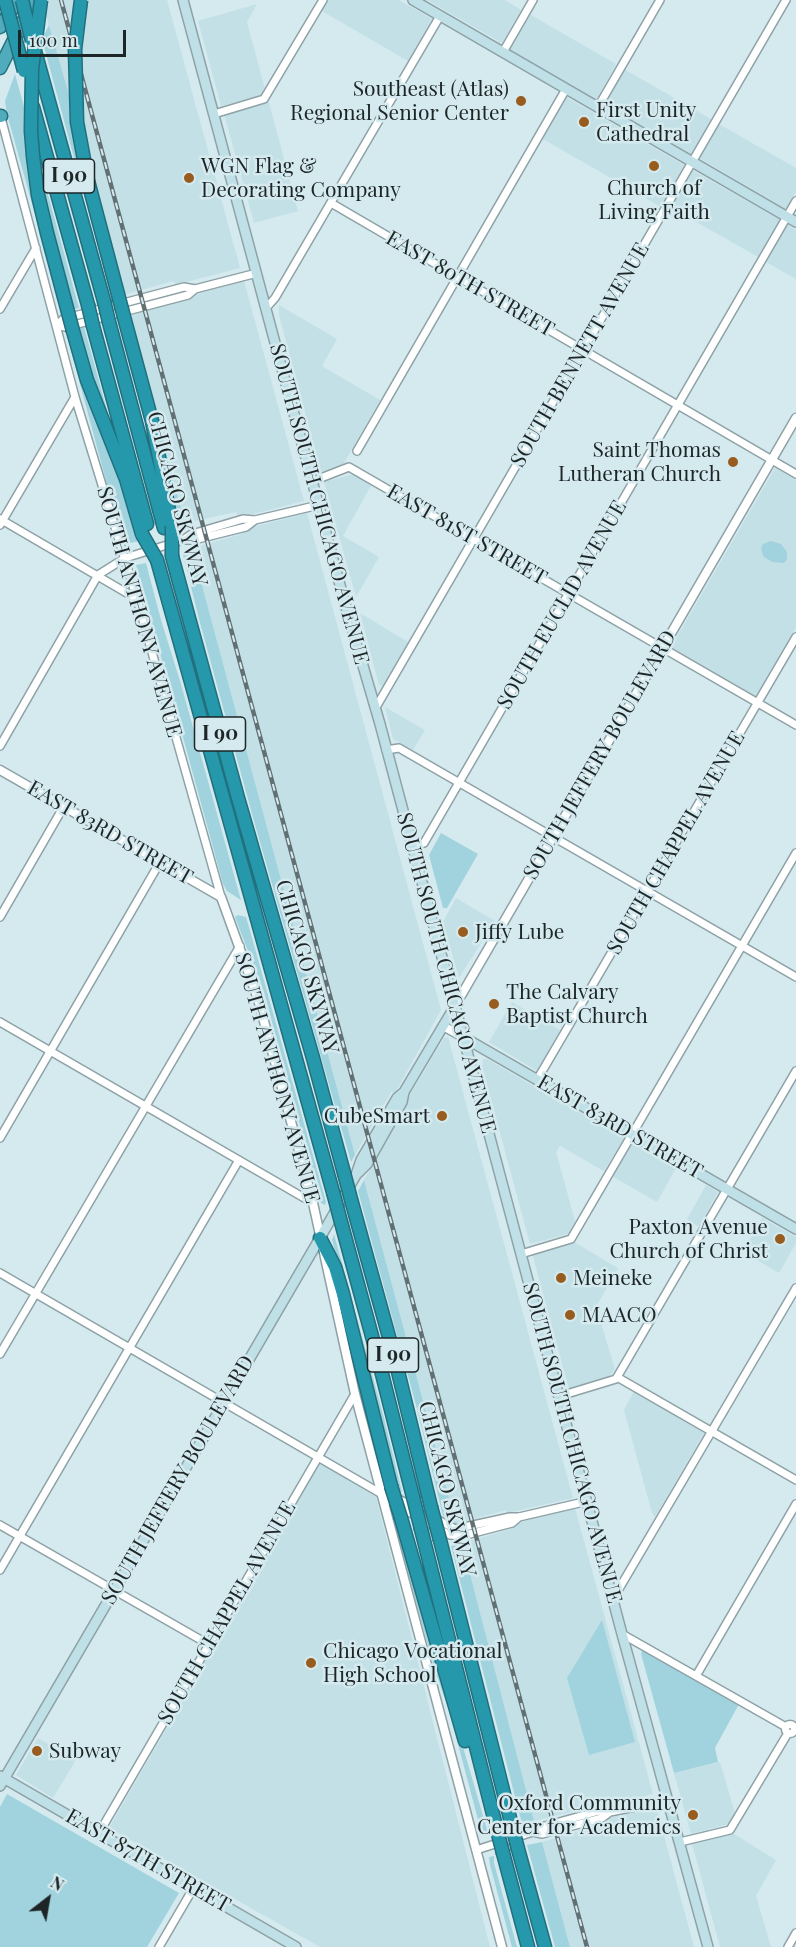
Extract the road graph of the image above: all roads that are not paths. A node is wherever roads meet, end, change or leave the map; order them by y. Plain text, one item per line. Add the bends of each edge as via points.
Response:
1 (34, 0) edge
2 (41, 0) edge
3 (81, 0) edge
4 (183, 0) edge
5 (322, 0) edge
6 (413, 0) edge
7 (533, 0) edge
8 (660, 0) edge
9 (786, 0) edge
10 (14, 2) edge
11 (0, 10) edge
12 (440, 16) junction
13 (0, 27) edge
14 (503, 52) junction
15 (0, 68) edge
16 (566, 89) junction
17 (598, 107) junction
18 (214, 114) junction
19 (0, 115) edge
20 (692, 162) junction
21 (796, 201) edge
22 (330, 203) junction
23 (787, 217) junction
24 (796, 222) edge
25 (36, 248) junction
26 (257, 273) junction
27 (458, 278) junction
28 (266, 308) junction
29 (0, 309) edge
30 (57, 326) junction
31 (583, 350) junction
32 (75, 397) junction
33 (678, 405) junction
34 (796, 418) edge
35 (357, 451) dead end
36 (772, 460) junction
37 (796, 474) edge
38 (313, 481) junction
39 (319, 506) junction
40 (1, 521) edge
41 (168, 527) junction
42 (146, 533) junction
43 (474, 539) junction
44 (125, 558) junction
45 (98, 575) junction
46 (568, 594) junction
47 (137, 599) junction
48 (796, 637) edge
49 (663, 648) junction
50 (758, 703) junction
51 (375, 710) junction
52 (796, 725) edge
53 (0, 746) edge
54 (386, 750) junction
55 (0, 770) edge
56 (459, 783) junction
57 (64, 806) junction
58 (553, 837) junction
59 (412, 847) junction
60 (796, 853) edge
61 (160, 862) junction
62 (647, 892) junction
63 (1, 896) edge
64 (221, 897) junction
65 (9, 901) junction
66 (0, 917) edge
67 (240, 946) junction
68 (742, 946) junction
69 (796, 977) edge
70 (454, 1006) junction
71 (0, 1023) edge
72 (443, 1026) junction
73 (463, 1037) junction
74 (51, 1052) junction
75 (796, 1071) edge
76 (537, 1080) junction
77 (144, 1106) junction
78 (632, 1134) junction
79 (0, 1138) edge
80 (239, 1160) junction
81 (350, 1174) junction
82 (727, 1189) junction
83 (313, 1203) junction
84 (796, 1229) edge
85 (320, 1238) junction
86 (521, 1254) junction
87 (0, 1273) edge
88 (796, 1288) edge
89 (35, 1293) junction
90 (130, 1348) junction
91 (0, 1354) edge
92 (617, 1377) junction
93 (356, 1394) junction
94 (560, 1396) junction
95 (224, 1402) junction
96 (712, 1431) junction
97 (318, 1457) junction
98 (796, 1480) edge
99 (386, 1490) junction
100 (588, 1501) junction
101 (796, 1504) edge
102 (0, 1525) edge
103 (20, 1536) junction
104 (0, 1570) edge
105 (114, 1590) junction
106 (613, 1599) junction
107 (622, 1634) junction
108 (208, 1644) junction
109 (696, 1676) junction
110 (792, 1727) edge
111 (1, 1780) edge
112 (487, 1796) junction
113 (669, 1800) junction
114 (99, 1833) junction
115 (680, 1842) junction
116 (476, 1850) junction
117 (194, 1887) junction
118 (796, 1933) edge
119 (285, 1944) edge
120 (159, 1947) edge
121 (296, 1947) edge
122 (502, 1947) edge
123 (528, 1947) edge
124 (545, 1947) edge
125 (708, 1947) edge
126 (788, 1947) edge

1 - 15 highway
2 - 42 highway, bridge via 32,69 31,131 38,195 87,380
3 - 41 highway, bridge via 75,49 77,122 88,182 152,421
4 - 18 main road, SOUTH SOUTH CHICAGO AVENUE
5 - 18 street via 264,99
6 - 12 main road
7 - 14 street
8 - 17 street
9 - 20 street, SOUTH BENNETT AVENUE
10 - 11 highway
10 - 13 highway
10 - 41 highway, CHICAGO SKYWAY / I 90, bridge via 35,51
10 - 42 highway, CHICAGO SKYWAY / I 90, bridge via 24,71
12 - 14 main road
12 - 22 street
14 - 16 main road
16 - 17 main road
16 - 27 street
17 - 20 main road
18 - 26 main road, SOUTH SOUTH CHICAGO AVENUE
19 - 25 street, SOUTH ANTHONY AVENUE
20 - 23 main road
20 - 31 street, SOUTH BENNETT AVENUE
21 - 23 street, SOUTH EUCLID AVENUE
22 - 27 street, EAST 80TH STREET
22 - 28 street
23 - 24 main road
23 - 33 street, SOUTH EUCLID AVENUE
25 - 29 street
25 - 30 street, SOUTH ANTHONY AVENUE
26 - 28 main road, SOUTH SOUTH CHICAGO AVENUE
26 - 30 street via 195,289 184,287 74,316
27 - 31 street, EAST 80TH STREET
27 - 35 street
28 - 38 main road, SOUTH SOUTH CHICAGO AVENUE
30 - 32 street, SOUTH ANTHONY AVENUE
31 - 33 street, EAST 80TH STREET
31 - 43 street, SOUTH BENNETT AVENUE
32 - 40 street
32 - 44 street, SOUTH ANTHONY AVENUE
33 - 36 street, EAST 80TH STREET
33 - 46 street, SOUTH EUCLID AVENUE
34 - 36 street, SOUTH JEFFERY BOULEVARD
36 - 37 street, EAST 80TH STREET
36 - 49 street, SOUTH JEFFERY BOULEVARD
38 - 39 main road, SOUTH SOUTH CHICAGO AVENUE
38 - 43 street, EAST 81ST STREET via 349,467
39 - 44 street via 255,520 246,527 183,540
39 - 51 main road, SOUTH SOUTH CHICAGO AVENUE
40 - 45 street
41 - 81 highway, CHICAGO SKYWAY / I 90, bridge via 172,556 280,944
42 - 112 highway, CHICAGO SKYWAY / I 90, bridge via 157,560 333,1191
43 - 46 street, EAST 81ST STREET
43 - 51 street, SOUTH BENNETT AVENUE
44 - 45 street
44 - 47 street, SOUTH ANTHONY AVENUE
45 - 47 street
45 - 53 street
46 - 49 street, EAST 81ST STREET
46 - 56 street, SOUTH EUCLID AVENUE
47 - 64 street, SOUTH ANTHONY AVENUE
48 - 50 street, SOUTH CHAPPEL AVENUE
49 - 50 street, EAST 81ST STREET
49 - 58 street, SOUTH JEFFERY BOULEVARD
50 - 52 street, EAST 81ST STREET
50 - 62 street, SOUTH CHAPPEL AVENUE
51 - 54 main road, SOUTH SOUTH CHICAGO AVENUE
54 - 56 street via 399,748
54 - 59 main road, SOUTH SOUTH CHICAGO AVENUE
55 - 57 street, EAST 83RD STREET
56 - 58 street
56 - 59 street, SOUTH EUCLID AVENUE via 424,843
57 - 61 street, EAST 83RD STREET
57 - 65 street
58 - 62 street
58 - 70 street, SOUTH JEFFERY BOULEVARD
59 - 70 main road, SOUTH SOUTH CHICAGO AVENUE
60 - 68 street
61 - 64 street, EAST 83RD STREET
61 - 74 street
62 - 68 street
62 - 76 street, SOUTH CHAPPEL AVENUE
63 - 65 street
64 - 67 street, SOUTH ANTHONY AVENUE
65 - 66 street
67 - 77 street
67 - 83 street, SOUTH ANTHONY AVENUE
68 - 69 street
68 - 78 street
70 - 72 main road, SOUTH JEFFERY BOULEVARD
70 - 73 main road, SOUTH SOUTH CHICAGO AVENUE
71 - 74 street
72 - 73 street, EAST 83RD STREET
72 - 81 main road, SOUTH JEFFERY BOULEVARD via 367,1164
73 - 76 main road, EAST 83RD STREET
73 - 86 main road, SOUTH SOUTH CHICAGO AVENUE
74 - 77 street
74 - 79 street
75 - 82 street
76 - 78 main road, EAST 83RD STREET
77 - 80 street
77 - 89 street
78 - 82 main road, EAST 83RD STREET
78 - 86 street via 571,1239
80 - 83 street
80 - 90 street
81 - 85 main road, SOUTH JEFFERY BOULEVARD
81 - 124 highway, CHICAGO SKYWAY / I 90, bridge via 352,1203
82 - 84 main road, EAST 83RD STREET
82 - 92 street
83 - 85 street, SOUTH ANTHONY AVENUE
85 - 93 street, SOUTH ANTHONY AVENUE
85 - 95 main road, SOUTH JEFFERY BOULEVARD
85 - 99 highway via 343,1294
86 - 94 main road, SOUTH SOUTH CHICAGO AVENUE
87 - 89 street
88 - 96 street
89 - 90 street
89 - 91 street
90 - 95 street
90 - 103 street
92 - 94 street
92 - 96 street
93 - 97 street, SOUTH CHAPPEL AVENUE
93 - 99 street, SOUTH ANTHONY AVENUE
94 - 100 main road, SOUTH SOUTH CHICAGO AVENUE
95 - 97 street
95 - 105 main road, SOUTH JEFFERY BOULEVARD
96 - 98 street
96 - 106 street
97 - 99 street
97 - 108 street, SOUTH CHAPPEL AVENUE
99 - 100 street via 455,1529
99 - 112 highway, bridge via 400,1518 474,1775
99 - 116 street, SOUTH ANTHONY AVENUE
100 - 106 main road, SOUTH SOUTH CHICAGO AVENUE
101 - 109 street
102 - 103 street
103 - 104 street
103 - 105 street
105 - 108 street
105 - 111 main road, SOUTH JEFFERY BOULEVARD
106 - 107 main road, SOUTH SOUTH CHICAGO AVENUE
107 - 109 street
107 - 113 main road, SOUTH SOUTH CHICAGO AVENUE
108 - 114 street, SOUTH CHAPPEL AVENUE
109 - 110 street
110 - 115 street via 730,1830
111 - 114 main road, EAST 87TH STREET
112 - 123 highway, CHICAGO SKYWAY / I 90, bridge
113 - 115 main road, SOUTH SOUTH CHICAGO AVENUE
113 - 116 street via 610,1812 602,1818
114 - 117 main road, EAST 87TH STREET
115 - 125 main road, SOUTH SOUTH CHICAGO AVENUE
116 - 122 street, SOUTH ANTHONY AVENUE
117 - 119 main road, EAST 87TH STREET
117 - 120 street
118 - 126 street
119 - 121 main road, EAST 87TH STREET

